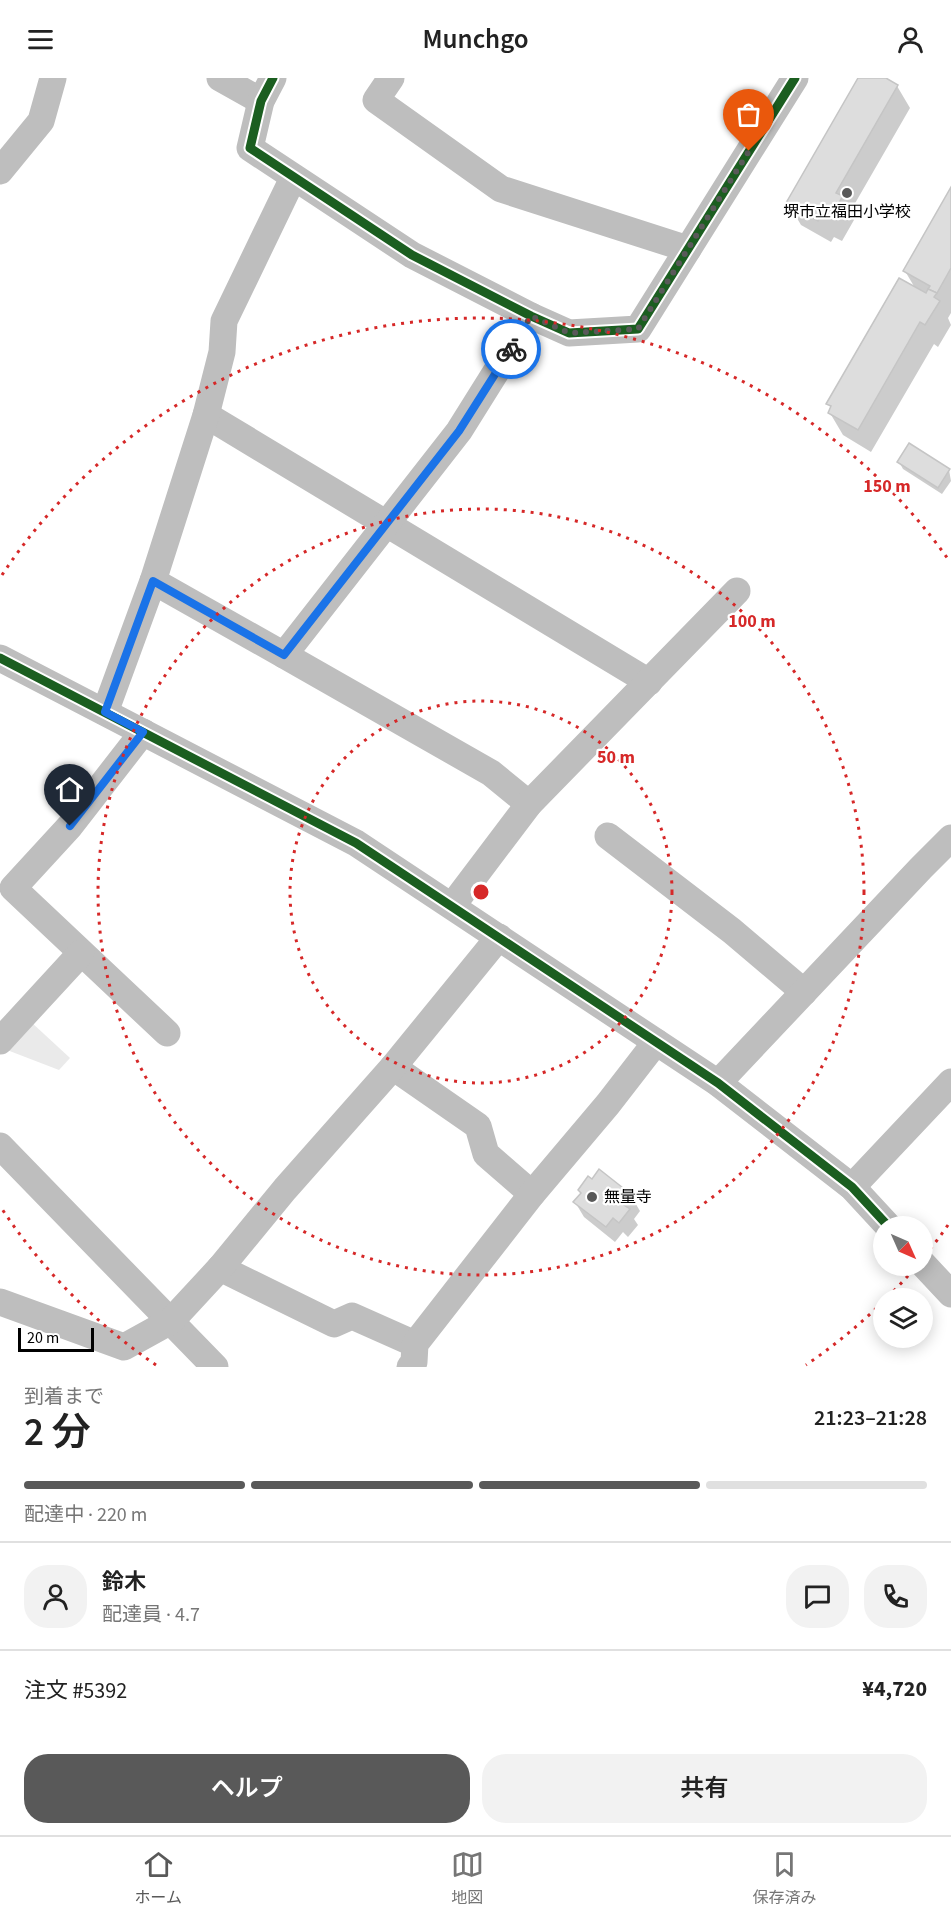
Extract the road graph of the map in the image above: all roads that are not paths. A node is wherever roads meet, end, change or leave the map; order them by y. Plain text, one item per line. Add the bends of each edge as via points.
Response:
1 (53, 78) edge
2 (220, 78) edge
3 (391, 78) edge
4 (795, 78) edge
5 (267, 89) edge
6 (2, 165) edge
7 (293, 178) junction
8 (688, 249) junction
9 (531, 316) junction
10 (206, 415) junction
11 (386, 524) junction
12 (153, 581) junction
13 (737, 591) dead end
14 (284, 655) junction
15 (0, 658) edge
16 (649, 682) junction
17 (105, 712) junction
18 (143, 732) junction
19 (529, 804) junction
20 (608, 836) dead end
21 (951, 838) edge
22 (452, 906) junction
23 (499, 937) junction
24 (81, 953) junction
25 (804, 992) junction
26 (167, 1033) dead end
27 (0, 1041) edge
28 (656, 1042) junction
29 (393, 1066) junction
30 (951, 1082) edge
31 (718, 1083) junction
32 (0, 1146) edge
33 (852, 1187) junction
34 (532, 1194) junction
35 (879, 1216) edge
36 (220, 1268) junction
37 (933, 1274) edge
38 (951, 1293) edge
39 (0, 1302) edge
40 (171, 1321) junction
41 (412, 1355) edge
42 (120, 1357) edge
43 (215, 1367) edge

1 - 6 street via 41,121
2 - 5 street
3 - 8 street via 376,100 501,189
4 - 8 street
5 - 7 street via 250,148
7 - 9 street via 412,255
7 - 10 street via 224,321 222,352
8 - 9 street via 638,329 569,333
9 - 11 street via 459,431
10 - 11 street
10 - 12 street
11 - 14 street
11 - 16 street
12 - 14 street
12 - 17 street
13 - 16 street
14 - 19 street via 491,773
15 - 17 street
16 - 19 street
17 - 18 street
18 - 22 street via 356,843
18 - 24 street via 70,826 13,888
19 - 22 street
20 - 25 street
21 - 25 street
22 - 23 street
23 - 28 street
23 - 29 street
24 - 26 street
24 - 27 street
25 - 31 street
28 - 31 street
28 - 34 street
29 - 34 street via 478,1126 486,1154
29 - 36 street
30 - 33 street
31 - 33 street
32 - 40 street
33 - 35 street
34 - 41 street
36 - 40 street
36 - 41 street via 334,1324 352,1316
37 - 38 street
39 - 42 street
40 - 42 street
40 - 43 street

